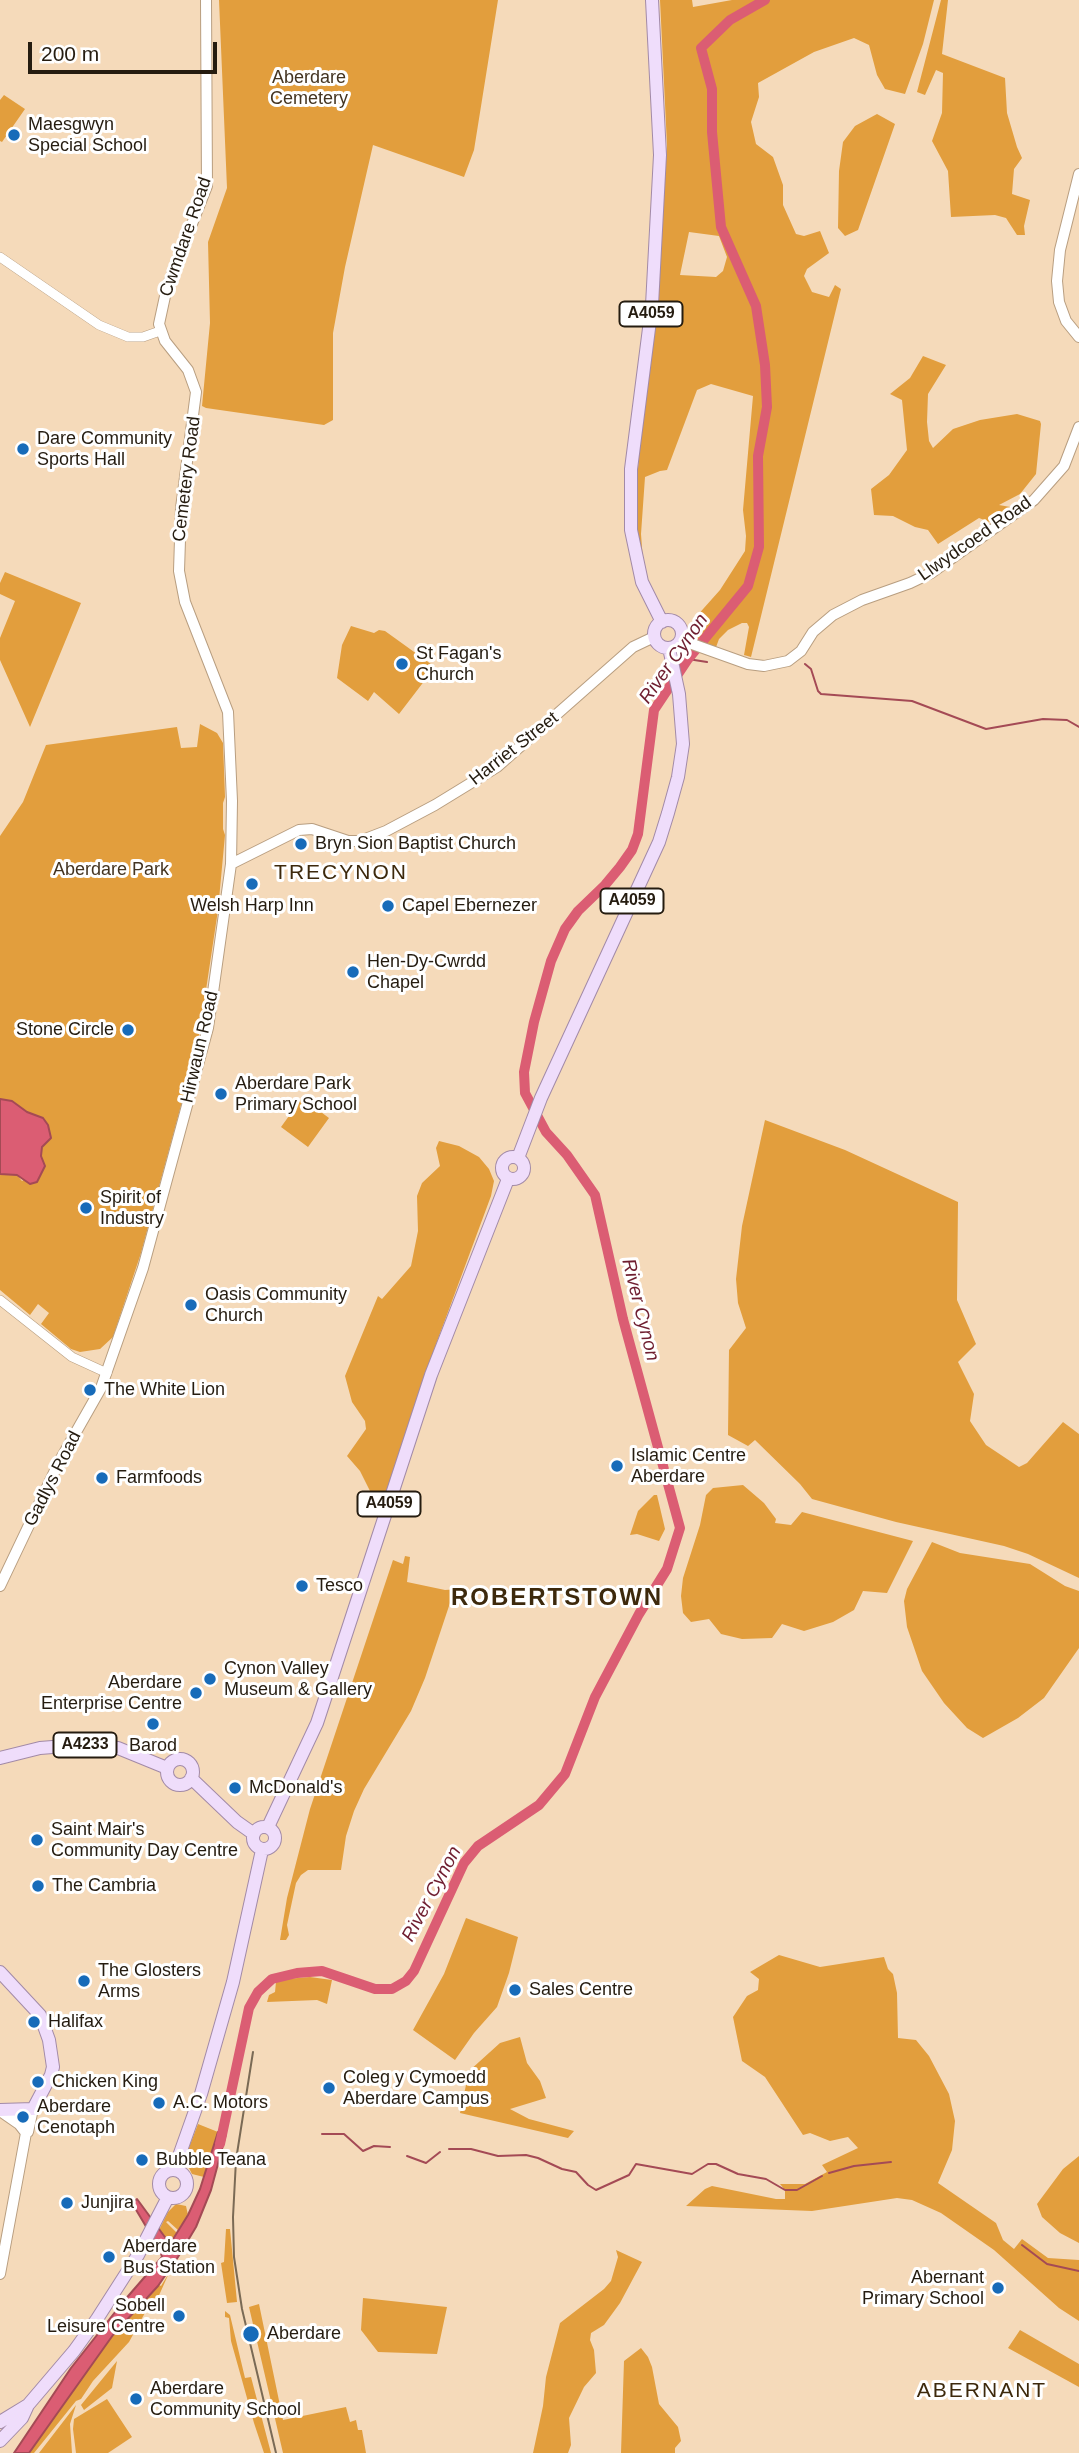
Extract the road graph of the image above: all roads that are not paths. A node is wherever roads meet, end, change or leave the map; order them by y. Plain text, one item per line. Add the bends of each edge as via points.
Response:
1 (206, 0) edge
2 (652, 0) edge
3 (1079, 174) edge
4 (0, 257) edge
5 (160, 331) junction
6 (1079, 337) edge
7 (1079, 427) edge
8 (662, 622) junction
9 (654, 637) junction
10 (685, 642) junction
11 (669, 648) junction
12 (228, 712) joint
13 (231, 864) junction
14 (0, 1300) edge
15 (107, 1373) junction
16 (0, 1586) edge
17 (0, 1758) edge
18 (167, 1768) junction
19 (191, 1778) junction
20 (268, 1827) junction
21 (254, 1834) junction
22 (262, 1850) junction
23 (0, 1972) edge
24 (33, 2109) junction
25 (0, 2110) edge
26 (26, 2133) junction
27 (176, 2170) junction
28 (168, 2197) junction
29 (0, 2274) edge
30 (28, 2405) junction
31 (0, 2422) edge
32 (0, 2441) edge

1 - 5 main road, Cwmdare Road via 208,186 167,286
2 - 8 main road, A4059 via 660,155 652,305 631,469 631,530 642,582
3 - 6 main road via 1057,281 1066,320
4 - 5 street via 99,325 128,337
5 - 12 main road, Cemetery Road via 188,370 196,392 181,508 179,571 185,602
7 - 10 main road, Llwydcoed Road via 1064,466 1034,499 931,573 833,615 789,661 748,664
8 - 9 main road
8 - 10 main road via 678,626
9 - 11 main road
9 - 13 main road, Harriet Street via 633,648 497,767 435,806 360,841 299,830
10 - 11 main road
11 - 20 main road, A4059 via 683,744 659,842 531,1122 518,1158 522,1175 508,1179 431,1375 317,1723
12 - 13 main road, Hirwaun Road
13 - 15 main road, Hirwaun Road via 205,1040 143,1268
14 - 15 street via 72,1357
15 - 16 main road, Gadlys Road
17 - 18 main road, A4233 via 78,1745 118,1748
18 - 19 main road via 173,1783 185,1784
18 - 19 main road via 176,1759 185,1760 193,1770
19 - 21 main road
20 - 21 main road
20 - 22 main road via 276,1839 270,1849
21 - 22 main road via 255,1845
22 - 27 main road via 233,1982
23 - 24 main road via 40,2015 52,2057 51,2075
24 - 25 main road
24 - 26 main road
25 - 26 main road
26 - 29 main road
27 - 28 main road via 163,2174 159,2182
27 - 28 main road via 186,2177 187,2189 179,2197
28 - 30 main road via 138,2255 74,2351
30 - 31 main road
30 - 32 main road

